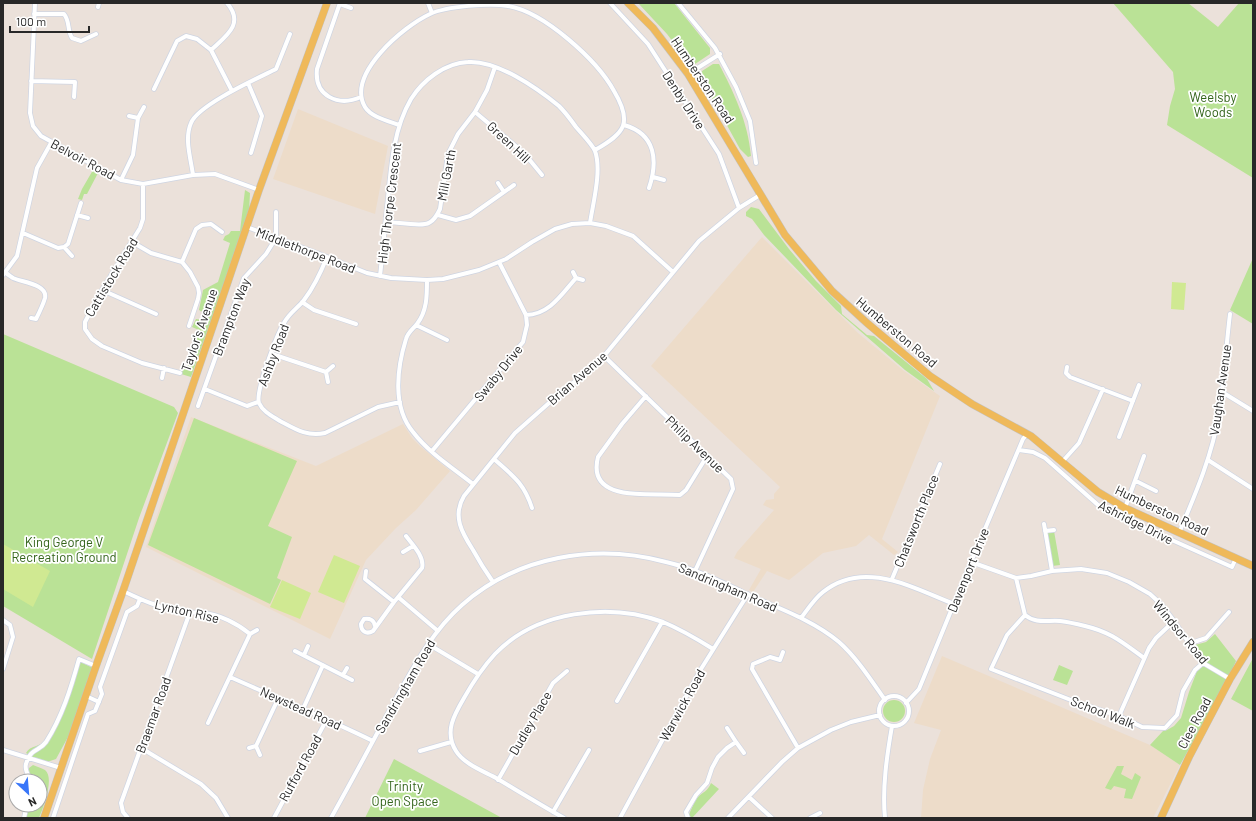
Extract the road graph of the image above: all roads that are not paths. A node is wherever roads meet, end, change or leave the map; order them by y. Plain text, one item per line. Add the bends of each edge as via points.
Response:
1 (34, 3) edge
2 (227, 3) edge
3 (327, 3) edge
4 (340, 3) edge
5 (428, 3) edge
6 (610, 3) edge
7 (628, 3) edge
8 (678, 3) edge
9 (473, 4) edge
10 (351, 8) dead end
11 (432, 13) junction
12 (34, 14) junction
13 (96, 34) dead end
14 (290, 34) dead end
15 (211, 50) junction
16 (720, 54) junction
17 (495, 67) junction
18 (688, 74) junction
19 (31, 81) junction
20 (248, 83) junction
21 (154, 89) dead end
22 (232, 91) junction
23 (74, 97) dead end
24 (360, 97) junction
25 (144, 107) dead end
26 (475, 112) junction
27 (129, 116) dead end
28 (138, 118) junction
29 (399, 125) junction
30 (624, 125) junction
31 (51, 143) junction
32 (595, 150) junction
33 (251, 153) dead end
34 (756, 163) dead end
35 (193, 175) junction
36 (542, 175) dead end
37 (653, 177) junction
38 (121, 180) junction
39 (664, 180) dead end
40 (498, 183) dead end
41 (143, 184) junction
42 (514, 185) dead end
43 (649, 188) dead end
44 (259, 190) junction
45 (504, 192) junction
46 (760, 195) junction
47 (81, 203) dead end
48 (739, 208) junction
49 (276, 212) dead end
50 (77, 215) junction
51 (438, 215) junction
52 (88, 218) dead end
53 (386, 222) junction
54 (590, 222) junction
55 (247, 227) junction
56 (222, 232) dead end
57 (23, 233) junction
58 (276, 238) junction
59 (132, 242) junction
60 (64, 247) junction
61 (72, 256) dead end
62 (327, 257) junction
63 (182, 262) junction
64 (499, 262) junction
65 (573, 272) dead end
66 (673, 272) junction
67 (4, 274) edge
68 (380, 276) junction
69 (576, 278) junction
70 (427, 280) junction
71 (583, 280) dead end
72 (102, 290) junction
73 (302, 302) junction
74 (156, 314) dead end
75 (1230, 314) dead end
76 (526, 315) junction
77 (31, 318) dead end
78 (356, 324) dead end
79 (416, 324) junction
80 (189, 326) dead end
81 (447, 340) dead end
82 (272, 354) junction
83 (604, 356) junction
84 (333, 366) dead end
85 (1067, 367) dead end
86 (164, 368) junction
87 (326, 372) junction
88 (180, 373) dead end
89 (162, 378) dead end
90 (328, 382) dead end
91 (1138, 385) dead end
92 (205, 389) junction
93 (1102, 389) junction
94 (1222, 392) junction
95 (646, 396) junction
96 (1133, 401) junction
97 (258, 402) junction
98 (400, 402) junction
99 (198, 406) dead end
100 (1253, 411) edge
101 (1028, 434) junction
102 (1119, 437) dead end
103 (1019, 450) junction
104 (432, 451) junction
105 (707, 456) junction
106 (1144, 456) dead end
107 (494, 459) junction
108 (1208, 460) junction
109 (1062, 462) junction
110 (940, 464) dead end
111 (1136, 481) junction
112 (473, 484) junction
113 (1253, 489) edge
114 (1156, 491) dead end
115 (532, 508) dead end
116 (1125, 508) junction
117 (1044, 524) dead end
118 (1054, 530) dead end
119 (1045, 531) junction
120 (1179, 533) junction
121 (406, 536) dead end
122 (413, 546) junction
123 (403, 552) dead end
124 (1236, 558) junction
125 (971, 562) junction
126 (1253, 566) edge
127 (366, 571) dead end
128 (695, 571) junction
129 (1052, 571) junction
130 (1016, 578) junction
131 (892, 579) junction
132 (493, 582) junction
133 (123, 591) junction
134 (748, 594) junction
135 (398, 597) junction
136 (140, 599) junction
137 (394, 602) junction
138 (954, 604) junction
139 (190, 612) junction
140 (1229, 612) dead end
141 (1025, 616) junction
142 (801, 618) junction
143 (3, 620) edge
144 (1174, 621) junction
145 (662, 622) junction
146 (375, 626) dead end
147 (257, 630) dead end
148 (438, 631) junction
149 (250, 634) junction
150 (1253, 642) edge
151 (1191, 643) junction
152 (428, 644) junction
153 (308, 646) dead end
154 (714, 649) junction
155 (295, 651) dead end
156 (783, 652) dead end
157 (304, 655) junction
158 (1144, 658) junction
159 (1204, 662) junction
160 (323, 665) junction
161 (96, 666) junction
162 (347, 668) dead end
163 (3, 669) edge
164 (567, 671) dead end
165 (478, 674) junction
166 (343, 676) junction
167 (230, 677) junction
168 (1230, 679) junction
169 (352, 680) dead end
170 (86, 696) junction
171 (278, 699) junction
172 (884, 700) junction
173 (617, 701) dead end
174 (98, 702) junction
175 (906, 703) junction
176 (302, 709) junction
177 (880, 715) junction
178 (1118, 716) junction
179 (327, 719) junction
180 (208, 722) dead end
181 (892, 726) junction
182 (727, 728) dead end
183 (373, 741) junction
184 (451, 742) junction
185 (736, 742) junction
186 (256, 746) junction
187 (141, 748) junction
188 (249, 748) dead end
189 (798, 748) junction
190 (3, 750) edge
191 (589, 750) dead end
192 (420, 751) dead end
193 (744, 753) dead end
194 (260, 755) dead end
195 (29, 758) junction
196 (60, 768) junction
197 (28, 773) edge
198 (498, 780) junction
199 (749, 796) junction
200 (553, 812) junction
201 (820, 813) dead end
202 (44, 818) edge
203 (53, 818) edge
204 (128, 818) edge
205 (228, 818) edge
206 (274, 818) edge
207 (332, 818) edge
208 (564, 818) edge
209 (620, 818) edge
210 (688, 818) edge
211 (728, 818) edge
212 (772, 818) edge
213 (810, 818) edge
214 (885, 818) edge
215 (1161, 818) edge

1 - 12 street, Belvoir Road
2 - 15 street via 233,10 234,21 231,31
3 - 44 main road, Taylor's Avenue
4 - 10 street
4 - 24 street via 317,69 317,80 322,91 332,99 350,101
5 - 11 street
6 - 48 street, Denby Drive via 648,44 719,154
7 - 18 main road, Humberston Road via 653,28
8 - 16 street
9 - 11 street
9 - 30 street via 503,5 520,9 534,15 569,39 607,78 625,114
11 - 24 street via 403,31 385,49 369,68 362,83
12 - 13 street via 64,14 68,18 72,38 81,41
12 - 19 street, Belvoir Road
14 - 20 street via 276,69
15 - 21 street via 197,39 186,36 177,41
15 - 22 street
16 - 18 street
16 - 34 street via 750,120
17 - 26 street, Mill Garth via 487,90
17 - 29 street, High Thorpe Crescent via 468,62 450,66 430,77 412,98
17 - 32 street, High Thorpe Crescent via 523,80 560,107
18 - 46 main road, Humberston Road
19 - 23 street via 75,82
19 - 31 street, Belvoir Road via 30,113 33,126
20 - 22 street
20 - 33 street via 262,116
22 - 35 street via 205,108 191,122 188,139
24 - 29 street via 372,114
25 - 28 street
26 - 36 street, Green Hill via 524,153
26 - 51 street, Mill Garth via 458,134 448,154
27 - 28 street
28 - 38 street via 133,155
29 - 53 street, High Thorpe Crescent via 391,167
30 - 32 street via 612,139
30 - 37 street via 638,131 651,146 654,161
31 - 38 street, Belvoir Road
31 - 57 street via 36,168
32 - 54 street via 598,178
35 - 41 street, Belvoir Road
35 - 44 street, Belvoir Road via 215,174
37 - 39 street
37 - 43 street
38 - 41 street, Belvoir Road
40 - 45 street
41 - 59 street, Cattistock Road via 143,220
42 - 45 street
44 - 55 main road, Taylor's Avenue
45 - 51 street via 470,216 456,220
46 - 48 street, Brian Avenue
46 - 101 main road, Humberston Road via 803,258 832,291 867,323 930,376 972,404
47 - 50 street
48 - 66 street, Brian Avenue via 699,241
49 - 58 street
50 - 52 street
50 - 60 street via 68,244
51 - 53 street, Mill Garth via 425,224
53 - 68 street, High Thorpe Crescent
54 - 64 street, Middlethorpe Road via 555,229
54 - 66 street, Middlethorpe Road via 633,236
55 - 58 street, Middlethorpe Road
55 - 133 main road, Taylor's Avenue
56 - 63 street via 211,224 196,229
57 - 60 street via 58,248
57 - 67 street via 17,256
58 - 62 street, Middlethorpe Road
58 - 92 street, Brampton Way via 266,254 244,278
59 - 63 street via 151,253
59 - 72 street, Cattistock Road
60 - 61 street
62 - 68 street, Middlethorpe Road
62 - 73 street, Ashby Road via 315,284
63 - 80 street via 199,293
64 - 70 street, Middlethorpe Road via 459,276
64 - 76 street, Swaby Drive
65 - 69 street
66 - 83 street, Brian Avenue
67 - 77 street via 34,284 45,293 36,319
68 - 70 street, Middlethorpe Road
69 - 71 street
69 - 76 street via 548,309 534,315
70 - 79 street via 425,308
72 - 74 street
72 - 86 street, Cattistock Road via 85,322 85,330 92,339 142,363
73 - 78 street via 314,310
73 - 82 street, Ashby Road via 285,321
75 - 94 street, Vaughan Avenue
76 - 104 street, Swaby Drive via 526,334 518,350
79 - 81 street
79 - 98 street via 406,338 399,370
82 - 87 street
82 - 97 street, Ashby Road via 260,385
83 - 95 street, Philip Avenue
83 - 107 street, Brian Avenue via 515,433
84 - 87 street
85 - 93 street via 1068,376
86 - 88 street, Cattistock Road
86 - 89 street
87 - 90 street
91 - 96 street
92 - 97 street via 247,406
92 - 99 street, Brampton Way
93 - 96 street
93 - 109 street via 1079,443
94 - 100 street
94 - 108 street, Vaughan Avenue
95 - 105 street, Philip Avenue
95 - 105 street via 598,457 598,475 604,485 614,491 625,493 680,495 686,490
96 - 102 street
97 - 98 street, Ashby Road via 267,414 297,430 311,434 325,432 378,408
98 - 104 street via 413,433
101 - 103 street, Davenport Drive
101 - 109 main road, Humberston Road
103 - 124 street, Ashridge Drive via 1033,452 1045,458 1098,504 1145,528 1232,567
103 - 125 street, Davenport Drive
104 - 112 street
105 - 128 street, Philip Avenue via 731,479 733,489
106 - 111 street
107 - 112 street, Brian Avenue
107 - 115 street via 521,484
108 - 113 street
108 - 120 street, Vaughan Avenue
109 - 116 main road, Humberston Road via 1098,492
110 - 131 street, Chatsworth Place
111 - 114 street
111 - 116 street
112 - 132 street, Brian Avenue via 460,502 459,521 463,534
116 - 120 main road, Humberston Road
117 - 119 street
118 - 119 street
119 - 129 street
120 - 124 main road, Humberston Road
121 - 122 street
122 - 123 street
122 - 135 street via 422,565
124 - 126 main road, Humberston Road
125 - 130 street, Windsor Road
125 - 138 street, Davenport Drive
127 - 137 street via 365,579
128 - 132 street, Sandringham Road via 639,556 581,554 548,560 517,570
128 - 134 street, Sandringham Road
129 - 130 street, Windsor Road
129 - 144 street, Windsor Road via 1081,569 1108,573 1150,594
130 - 141 street
131 - 138 street
131 - 142 street via 862,576 834,585 814,600
132 - 148 street, Sandringham Road via 461,606
133 - 136 street, Lynton Rise
133 - 161 main road, Taylor's Avenue
134 - 142 street, Sandringham Road
134 - 154 street, Warwick Road
135 - 137 street
135 - 148 street
136 - 139 street, Lynton Rise via 178,611
136 - 174 street via 137,606 127,612 100,688 102,694
137 - 146 street
138 - 175 street, Davenport Drive via 920,689
139 - 149 street, Lynton Rise via 218,616
139 - 187 street, Braemar Road
140 - 151 street via 1206,638
141 - 158 street via 1038,621 1061,621 1100,630 1115,637
141 - 178 street, School Walk via 1007,635 991,669
142 - 172 street, Sandringham Road via 821,629 845,648
143 - 163 street via 10,625 14,637
144 - 151 street, Windsor Road
144 - 158 street via 1156,638
145 - 154 street
145 - 165 street via 637,615 610,612 555,619 510,641
145 - 173 street
147 - 149 street
148 - 152 street, Sandringham Road
149 - 167 street
150 - 168 main road, Clee Road
151 - 159 street, Windsor Road
152 - 165 street
152 - 183 street, Sandringham Road
153 - 157 street
154 - 209 street, Warwick Road
155 - 157 street
156 - 189 street via 780,660 770,657 753,664 752,669
157 - 160 street
158 - 178 street
159 - 168 street, Windsor Road
159 - 178 street, School Walk via 1195,670 1183,691 1177,716 1165,728 1142,727
160 - 166 street
160 - 176 street
161 - 170 main road, Taylor's Avenue
161 - 195 street via 79,659 62,712 45,743 32,751
162 - 166 street
164 - 198 street, Dudley Place via 553,684
165 - 184 street via 452,718
166 - 169 street
167 - 171 street, Newstead Road
167 - 180 street
168 - 215 main road, Clee Road via 1189,757
170 - 174 street
170 - 196 main road, Taylor's Avenue
171 - 176 street, Newstead Road
171 - 186 street
172 - 175 street via 894,696
172 - 177 street via 880,707
174 - 203 street via 95,711 88,714
175 - 181 street via 908,717 902,724
176 - 179 street, Newstead Road
177 - 181 street via 884,722
177 - 189 street via 831,730
179 - 183 street, Newstead Road
179 - 206 street, Rufford Road
181 - 214 street via 885,788
182 - 185 street
183 - 207 street, Sandringham Road
184 - 192 street
184 - 198 street via 462,759
185 - 193 street
185 - 210 street via 722,752 714,762 707,783 687,809
186 - 188 street
186 - 194 street
187 - 204 street, Braemar Road via 121,803
187 - 205 street via 202,784 216,798
189 - 199 street
190 - 195 street
191 - 200 street
195 - 196 street
195 - 197 street via 26,764
196 - 202 main road, Taylor's Avenue
198 - 200 street
199 - 211 street
199 - 212 street
200 - 208 street
201 - 213 street

